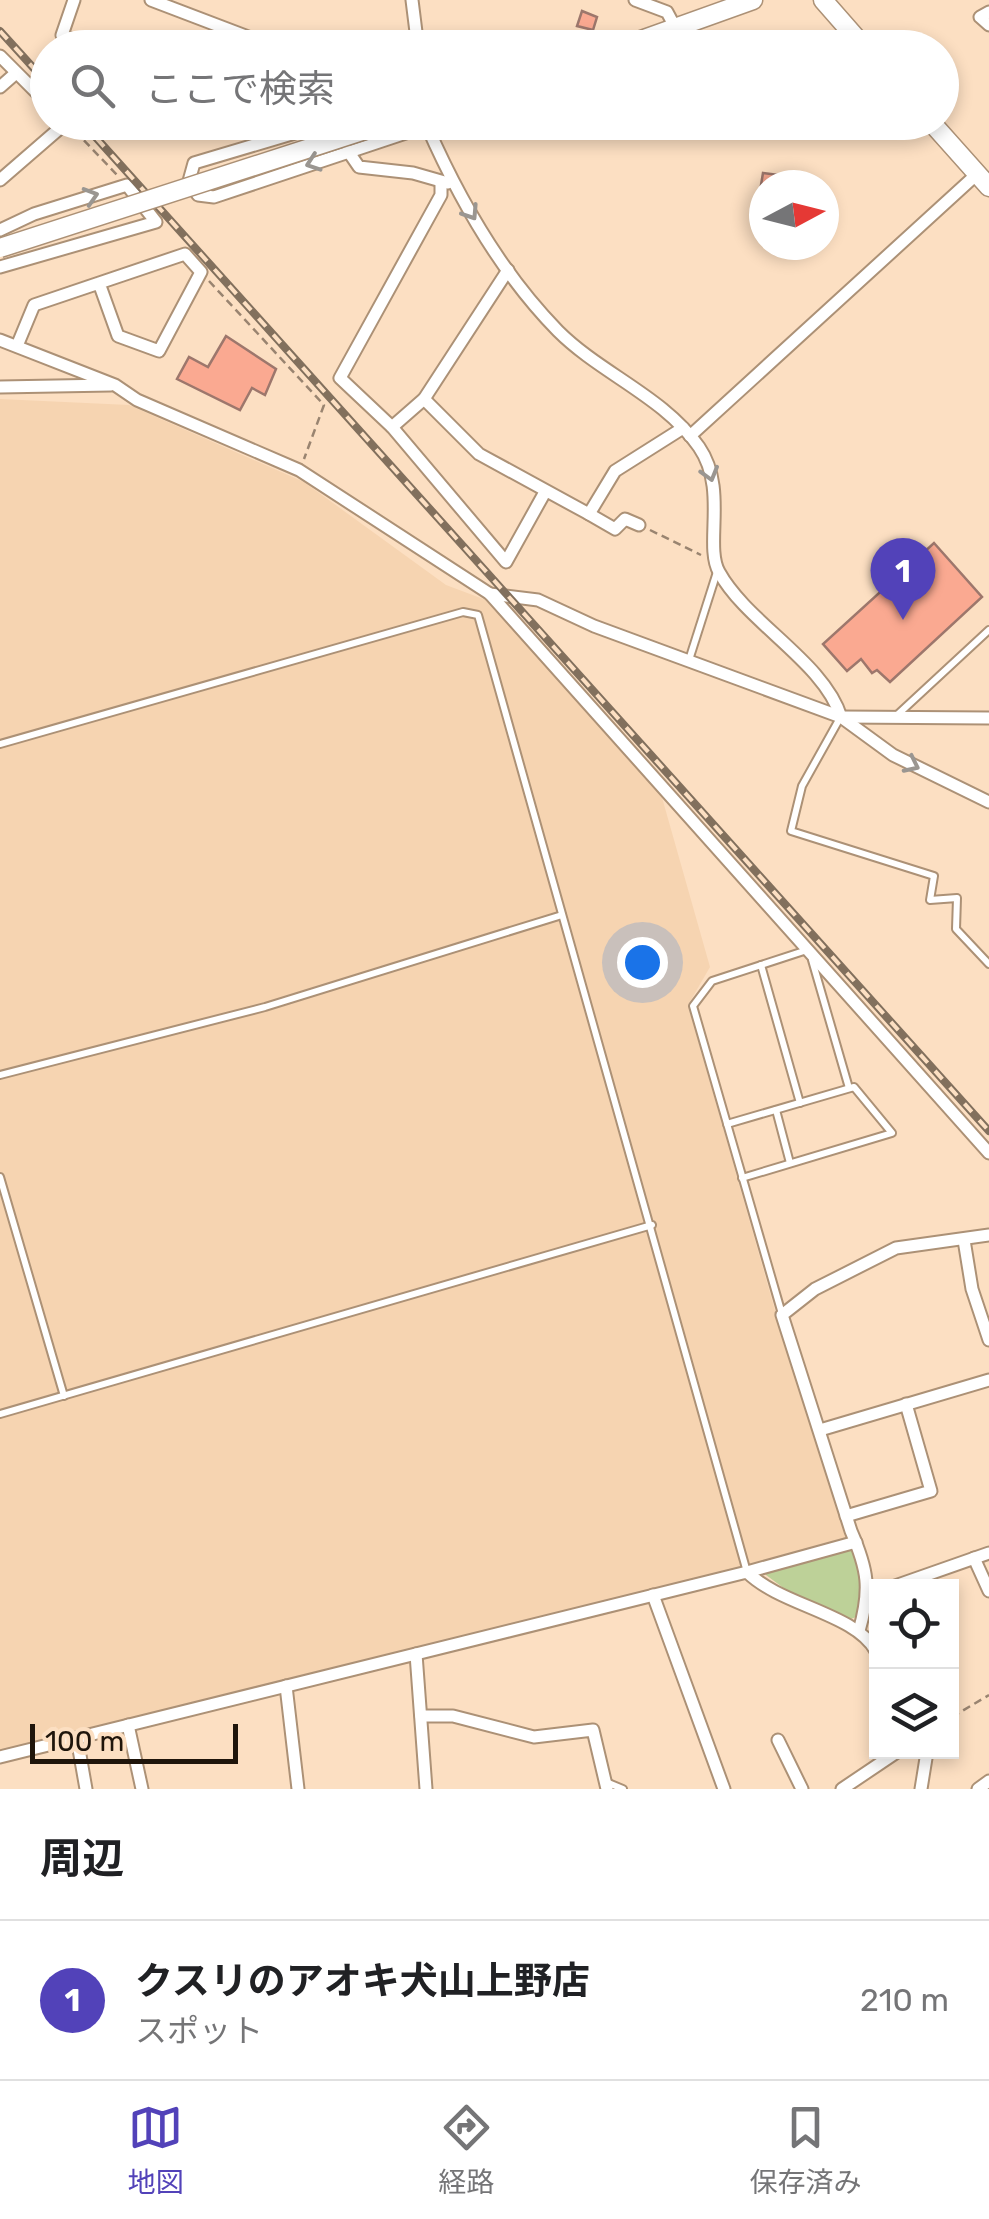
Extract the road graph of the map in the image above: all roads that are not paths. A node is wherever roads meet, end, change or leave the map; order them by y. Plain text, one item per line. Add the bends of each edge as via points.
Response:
1 (74, 0) edge
2 (151, 0) edge
3 (412, 0) edge
4 (635, 0) edge
5 (754, 0) edge
6 (823, 0) edge
7 (989, 12) edge
8 (989, 25) edge
9 (674, 27) junction
10 (64, 30) edge
11 (230, 30) edge
12 (416, 30) edge
13 (666, 30) edge
14 (849, 30) edge
15 (0, 56) edge
16 (16, 73) junction
17 (30, 87) edge
18 (0, 88) edge
19 (46, 140) edge
20 (263, 140) edge
21 (334, 140) edge
22 (383, 140) edge
23 (437, 140) edge
24 (947, 140) edge
25 (348, 151) junction
26 (0, 180) edge
27 (983, 180) edge
28 (446, 182) junction
29 (0, 230) edge
30 (0, 248) edge
31 (0, 268) edge
32 (508, 270) junction
33 (100, 283) junction
34 (0, 340) edge
35 (18, 346) junction
36 (115, 384) junction
37 (0, 387) edge
38 (424, 399) junction
39 (392, 427) junction
40 (687, 432) junction
41 (545, 492) junction
42 (588, 514) junction
43 (639, 525) road end
44 (717, 567) junction
45 (490, 594) junction
46 (989, 630) edge
47 (689, 661) junction
48 (841, 717) junction
49 (895, 717) junction
50 (989, 718) edge
51 (0, 744) edge
52 (989, 802) edge
53 (562, 915) junction
54 (809, 952) junction
55 (989, 964) edge
56 (761, 965) junction
57 (0, 1075) edge
58 (848, 1088) junction
59 (800, 1103) junction
60 (776, 1110) junction
61 (727, 1124) junction
62 (989, 1153) edge
63 (790, 1164) junction
64 (0, 1177) edge
65 (742, 1178) junction
66 (652, 1225) junction
67 (989, 1235) edge
68 (964, 1240) junction
69 (782, 1316) junction
70 (989, 1340) edge
71 (989, 1380) edge
72 (64, 1396) junction
73 (906, 1404) junction
74 (0, 1414) edge
75 (820, 1430) junction
76 (846, 1516) junction
77 (856, 1542) junction
78 (989, 1553) edge
79 (974, 1558) junction
80 (747, 1572) junction
81 (915, 1579) edge
82 (869, 1585) edge
83 (989, 1591) edge
84 (653, 1596) junction
85 (869, 1601) edge
86 (858, 1631) junction
87 (869, 1637) edge
88 (416, 1654) junction
89 (286, 1686) junction
90 (421, 1716) junction
91 (128, 1725) junction
92 (76, 1738) junction
93 (778, 1740) dead end
94 (0, 1757) edge
95 (887, 1759) edge
96 (926, 1759) edge
97 (989, 1782) edge
98 (606, 1786) edge
99 (86, 1789) edge
100 (142, 1789) edge
101 (298, 1789) edge
102 (426, 1789) edge
103 (622, 1789) edge
104 (724, 1789) edge
105 (802, 1789) edge
106 (842, 1789) edge
107 (921, 1789) edge
108 (978, 1789) edge

1 - 10 street
2 - 11 street
3 - 12 street
4 - 9 street via 667,12
5 - 9 street
6 - 14 street
7 - 8 street via 980,17
9 - 13 street
15 - 16 street
16 - 17 street
16 - 18 street
19 - 26 street
25 -> 20 street via 214,197 198,194 189,181 194,163
21 - 30 street, bridge
22 - 25 street
23 - 28 street
24 - 27 street
25 - 28 street via 359,167
27 - 40 street
28 -> 32 street
28 - 39 street via 340,378
29 -> 31 street via 127,185 156,222
32 - 38 street
32 - 40 street via 559,332
33 - 33 street via 185,254 201,272 158,351 118,336
33 - 35 street via 34,304
34 - 35 street
35 - 36 street
36 - 37 street
36 - 45 street via 136,400 299,470
38 - 39 street
38 - 41 street via 480,454
39 - 41 street via 506,562
40 - 42 street via 615,471
40 -> 44 street via 713,477
41 - 42 street
42 - 43 street via 615,529 625,518
44 - 47 lane
44 - 48 street via 826,691
45 - 47 street via 538,600
45 - 54 street
46 - 49 lane
47 - 48 street
48 - 49 street
48 -> 52 street via 893,755
48 - 55 lane via 802,786 791,831 934,876 930,900 958,898 956,929
49 - 50 street
51 - 53 lane via 463,612 478,615
53 - 57 lane via 265,1006
53 - 66 lane
54 - 56 lane
54 - 58 lane
54 - 62 street
56 - 59 lane
56 - 61 lane via 712,981 693,1006
58 - 59 lane
58 - 63 lane via 854,1086 892,1133
59 - 60 lane
60 - 61 lane
60 - 63 lane
61 - 65 lane
63 - 65 lane
64 - 72 lane
65 - 69 lane
66 - 72 lane
66 - 80 lane
67 - 68 street
68 - 69 street via 896,1248 815,1290
68 - 70 street
69 - 75 street
71 - 73 street
72 - 74 lane
73 - 75 street
73 - 76 street via 931,1491
75 - 76 street
76 - 77 street
77 - 80 street
77 - 82 street
78 - 79 street
79 - 81 street
79 - 83 street
80 - 84 street
80 - 86 street via 786,1599
84 - 88 street
84 - 104 street
85 - 86 street
86 - 87 street
88 - 89 street
88 - 90 street
89 - 91 street
89 - 101 street
90 - 98 street via 452,1716 534,1737 593,1730
90 - 102 street
91 - 92 street
91 - 100 street
92 - 94 street
92 - 99 street
93 - 105 street
95 - 106 street
96 - 107 street
97 - 108 street
98 - 103 lane

